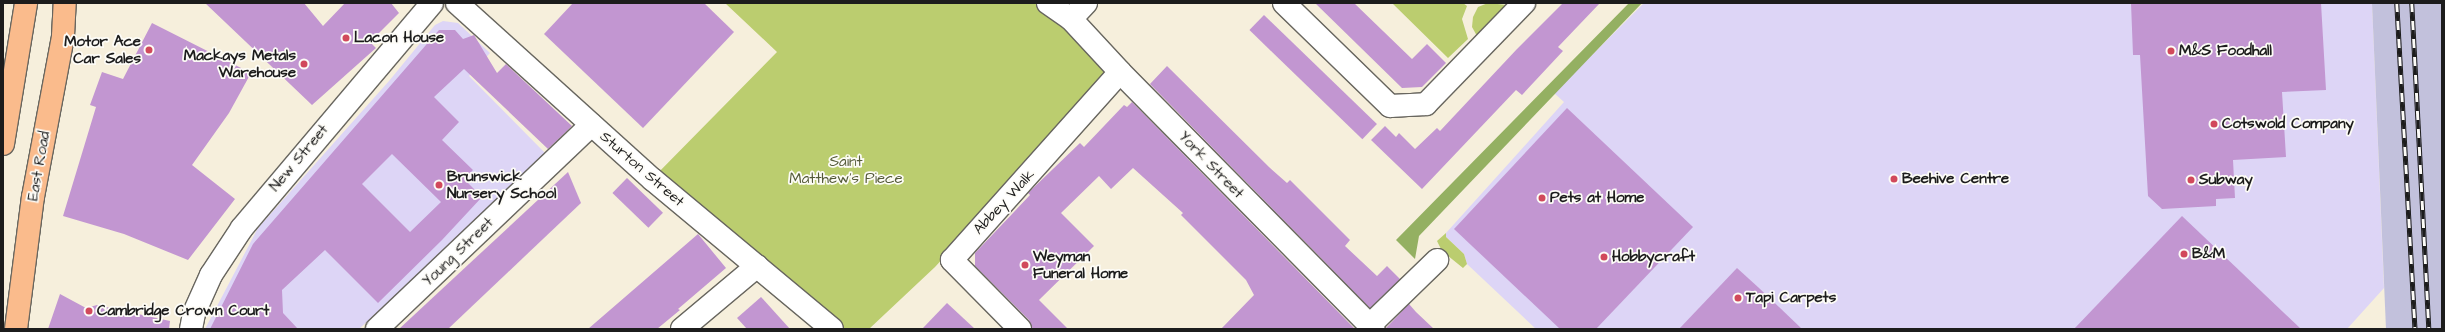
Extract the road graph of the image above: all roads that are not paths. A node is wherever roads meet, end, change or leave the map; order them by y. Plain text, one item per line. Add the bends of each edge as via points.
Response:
1 (26, 3) edge
2 (65, 3) edge
3 (432, 3) edge
4 (457, 3) edge
5 (1048, 3) edge
6 (1086, 3) edge
7 (1284, 3) edge
8 (1524, 3) edge
9 (1072, 19) junction
10 (1120, 72) junction
11 (591, 125) junction
12 (3, 144) edge
13 (1437, 260) dead end
14 (757, 266) junction
15 (1371, 327) edge
16 (16, 329) edge
17 (191, 329) edge
18 (377, 329) edge
19 (682, 329) edge
20 (832, 329) edge
21 (1020, 329) edge

1 - 12 main road
2 - 16 main road, East Road via 63,36 33,197
3 - 17 street, New Street via 242,228 211,275 194,313
4 - 11 street, Sturton Street
5 - 9 street, York Street
6 - 9 street
7 - 8 street via 1390,106 1426,104
9 - 10 street, York Street
10 - 15 street, York Street
10 - 21 street, Abbey Walk via 952,260
11 - 14 street, Sturton Street
11 - 18 street, Young Street
13 - 15 street
14 - 19 street
14 - 20 street, Sturton Street

